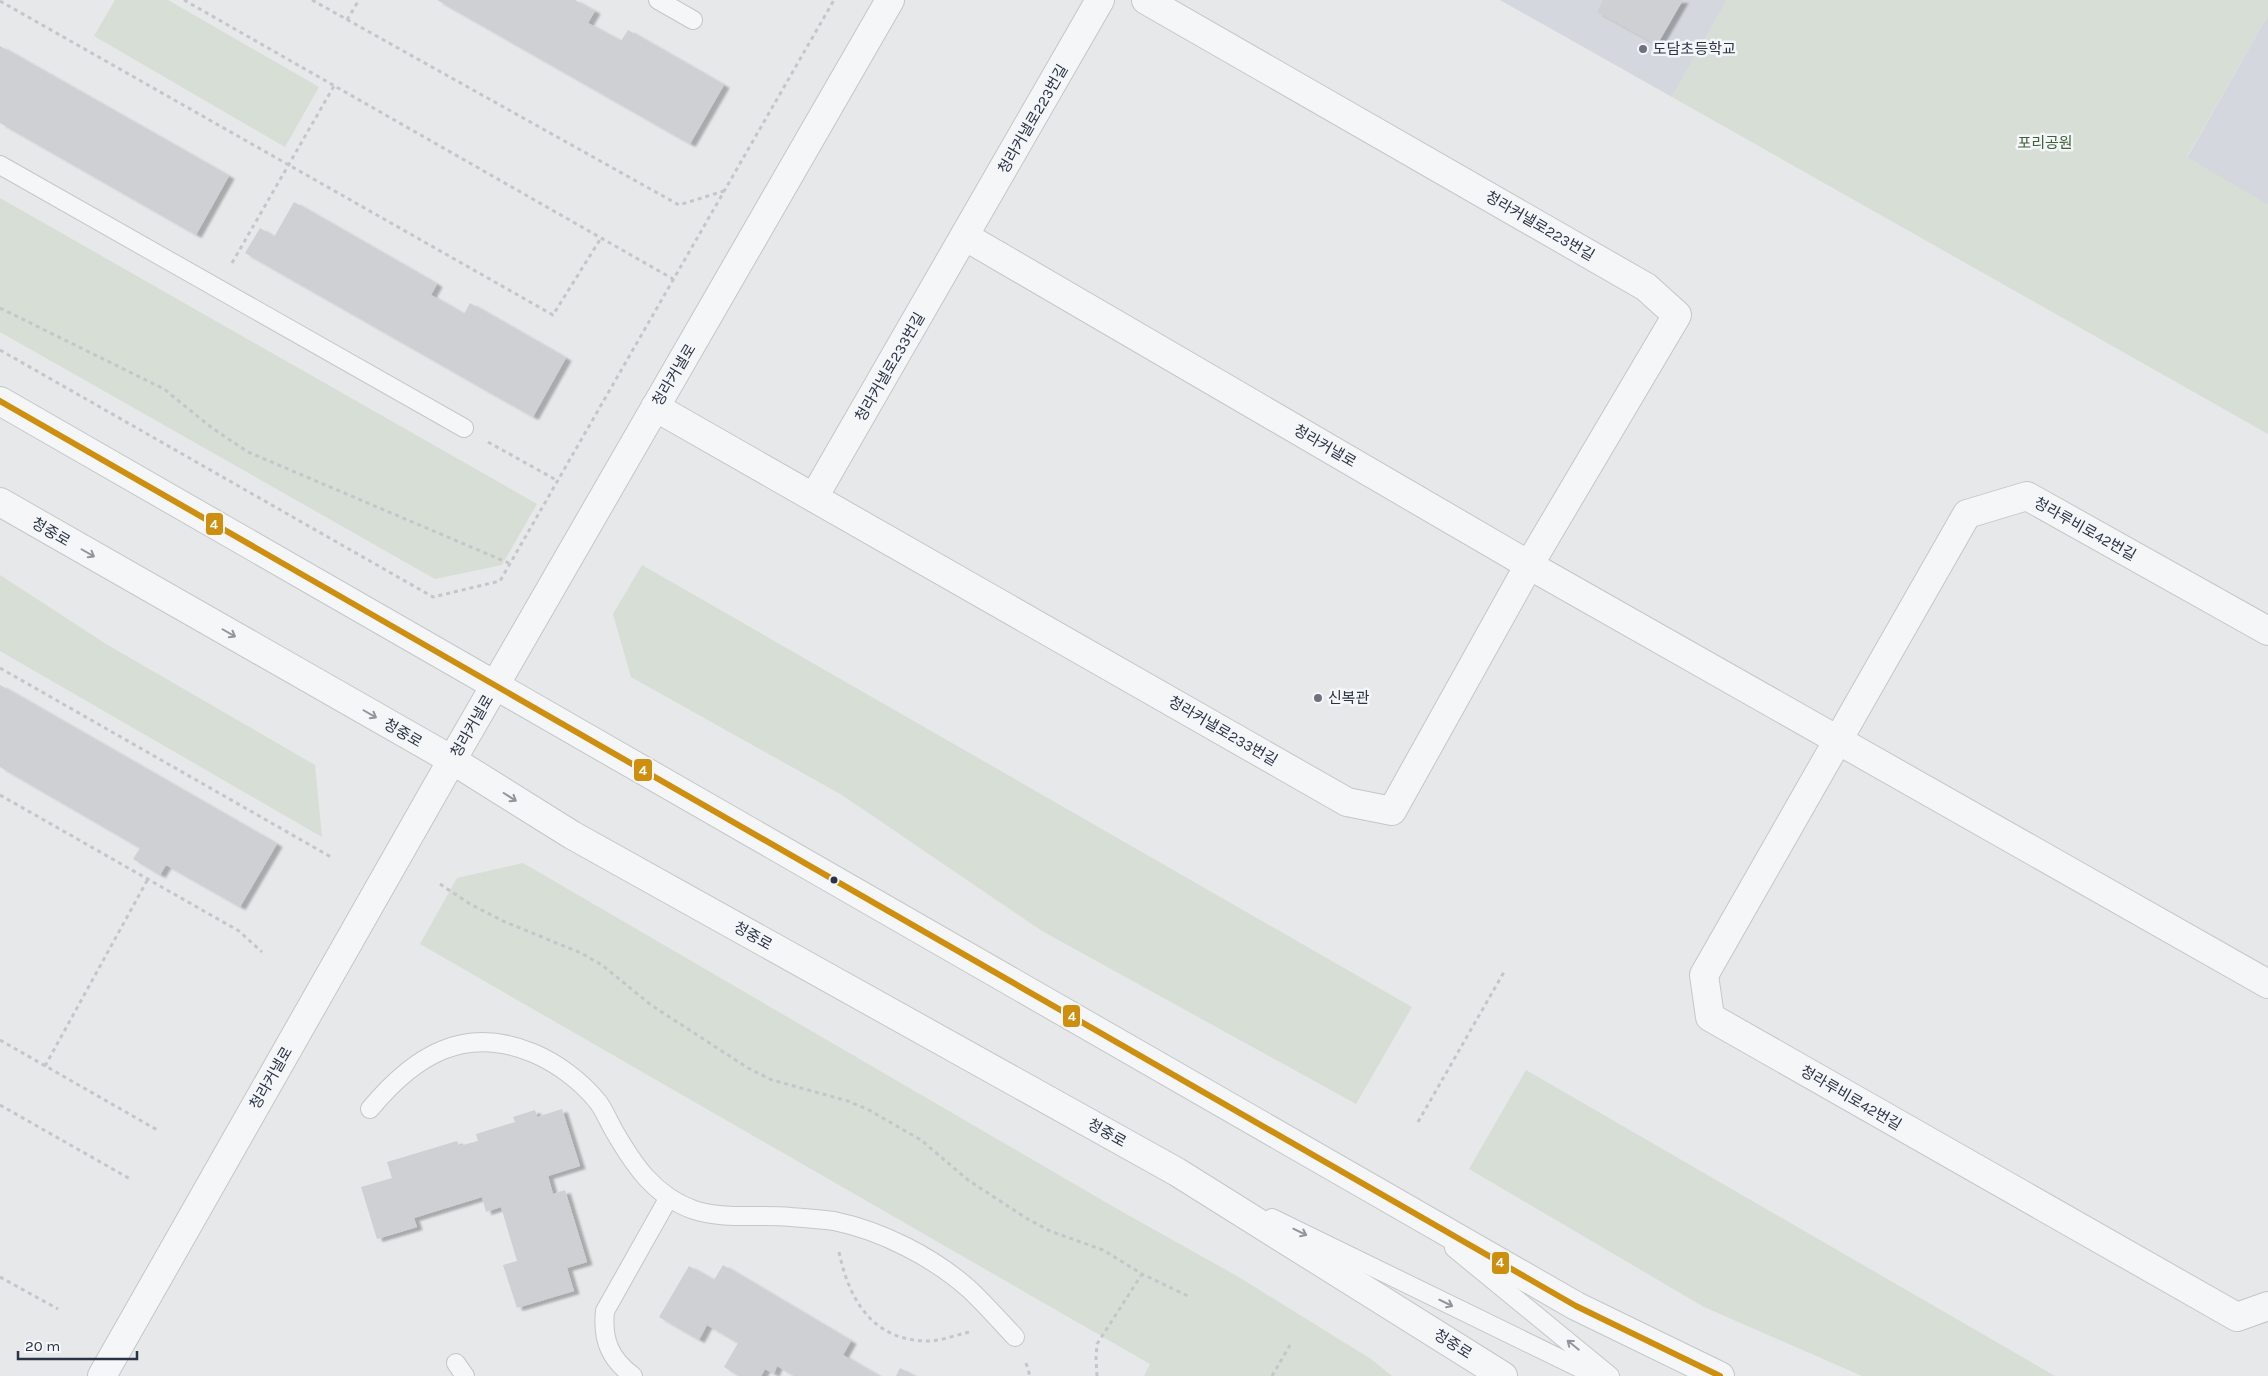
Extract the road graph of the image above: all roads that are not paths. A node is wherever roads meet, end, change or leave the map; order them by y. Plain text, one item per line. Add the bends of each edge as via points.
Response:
1 (658, 0) edge
2 (890, 0) edge
3 (1100, 0) edge
4 (1146, 0) edge
5 (693, 20) dead end
6 (0, 165) edge
7 (966, 237) junction
8 (0, 401) edge
9 (655, 407) junction
10 (464, 428) road end
11 (814, 497) junction
12 (0, 502) edge
13 (1530, 566) junction
14 (2268, 631) edge
15 (497, 685) junction
16 (1837, 739) junction
17 (452, 760) junction
18 (2268, 984) edge
19 (370, 1109) dead end
20 (1177, 1172) junction
21 (668, 1199) junction
22 (1410, 1211) junction
23 (2268, 1306) edge
24 (1015, 1337) dead end
25 (102, 1376) edge
26 (633, 1376) edge
27 (1503, 1376) edge
28 (1596, 1376) edge
29 (1610, 1376) edge
30 (1720, 1376) edge

1 - 5 lane
2 - 9 street, 청라커낼로
3 - 7 street, 청라커낼로223번길
4 - 13 street, 청라커낼로223번길 via 1646,286 1677,315
6 - 10 lane
7 - 11 street, 청라커낼로233번길
7 - 13 street, 청라커낼로
8 - 15 street
9 - 11 street, 청라커낼로233번길
9 - 15 street, 청라커낼로
11 - 13 street, 청라커낼로233번길 via 1346,802 1392,811
12 -> 17 street, 청중로
13 - 16 street, 청라커낼로
14 - 16 street, 청라루비로42번길 via 2027,496 1968,514
15 - 17 street, 청라커낼로
15 - 22 street
16 - 18 street
16 - 23 street, 청라루비로42번길 via 1704,975 1710,1017 2237,1317
17 -> 20 street, 청중로 via 572,835
17 - 25 street, 청라커낼로
19 - 21 lane via 400,1076 440,1050 477,1041 521,1048 563,1069 598,1103 629,1156 647,1180
20 - 27 street, 청중로
20 -> 28 lane
21 - 24 lane via 712,1214 834,1221 888,1239 915,1252 968,1289
21 - 26 lane via 605,1311 603,1328 608,1346 615,1361
29 -> 22 lane
22 - 30 street via 1576,1306

